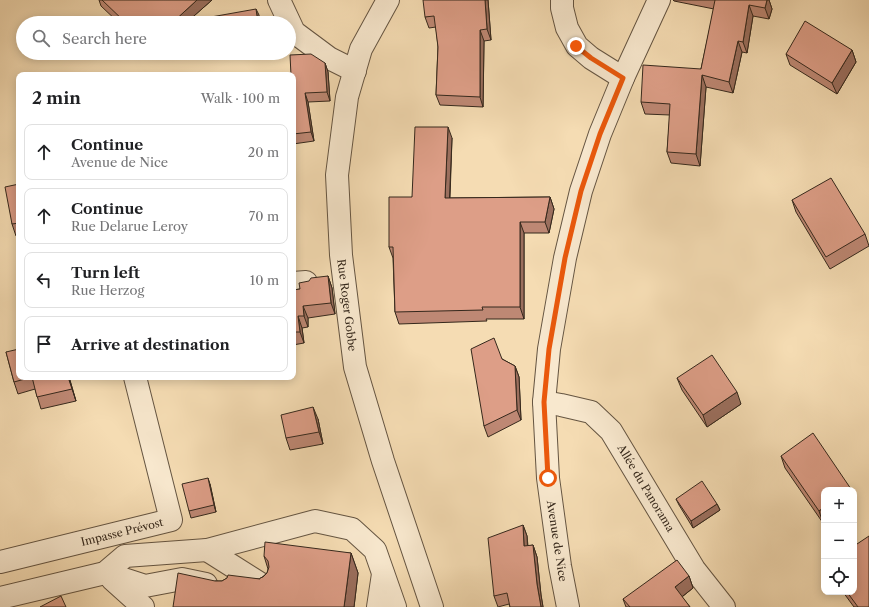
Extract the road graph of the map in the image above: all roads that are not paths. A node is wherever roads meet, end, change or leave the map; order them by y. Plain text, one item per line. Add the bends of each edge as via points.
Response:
1 (279, 0) edge
2 (388, 0) edge
3 (562, 0) edge
4 (659, 0) edge
5 (286, 16) edge
6 (296, 33) edge
7 (355, 71) junction
8 (623, 78) junction
9 (136, 380) edge
10 (544, 402) junction
11 (242, 541) junction
12 (287, 549) edge
13 (207, 550) junction
14 (0, 562) edge
15 (105, 573) junction
16 (383, 573) junction
17 (264, 586) edge
18 (225, 589) edge
19 (0, 598) edge
20 (143, 607) edge
21 (378, 607) edge
22 (395, 607) edge
23 (432, 607) edge
24 (568, 607) edge
25 (724, 607) edge

1 - 5 street
2 - 7 street, Rue Roger Gobbe via 361,49
3 - 8 street via 567,28 576,46
4 - 8 street, Avenue de Nice
6 - 7 street via 329,58
7 - 23 street, Rue Roger Gobbe via 348,98 337,175 341,255 355,367 383,461
8 - 10 street, Avenue de Nice via 600,134 581,191 565,258 549,349
9 - 14 street, Impasse Prévost via 171,520
10 - 24 street, Avenue de Nice via 548,478
10 - 25 street, Allée du Panorama via 591,412 611,431 694,569
11 - 12 street
11 - 13 street
11 - 16 street via 315,520 352,529 375,550
13 - 15 street via 125,556
13 - 17 street
15 - 18 street via 145,586 182,579
15 - 19 street
15 - 20 street
16 - 21 street
16 - 22 street

